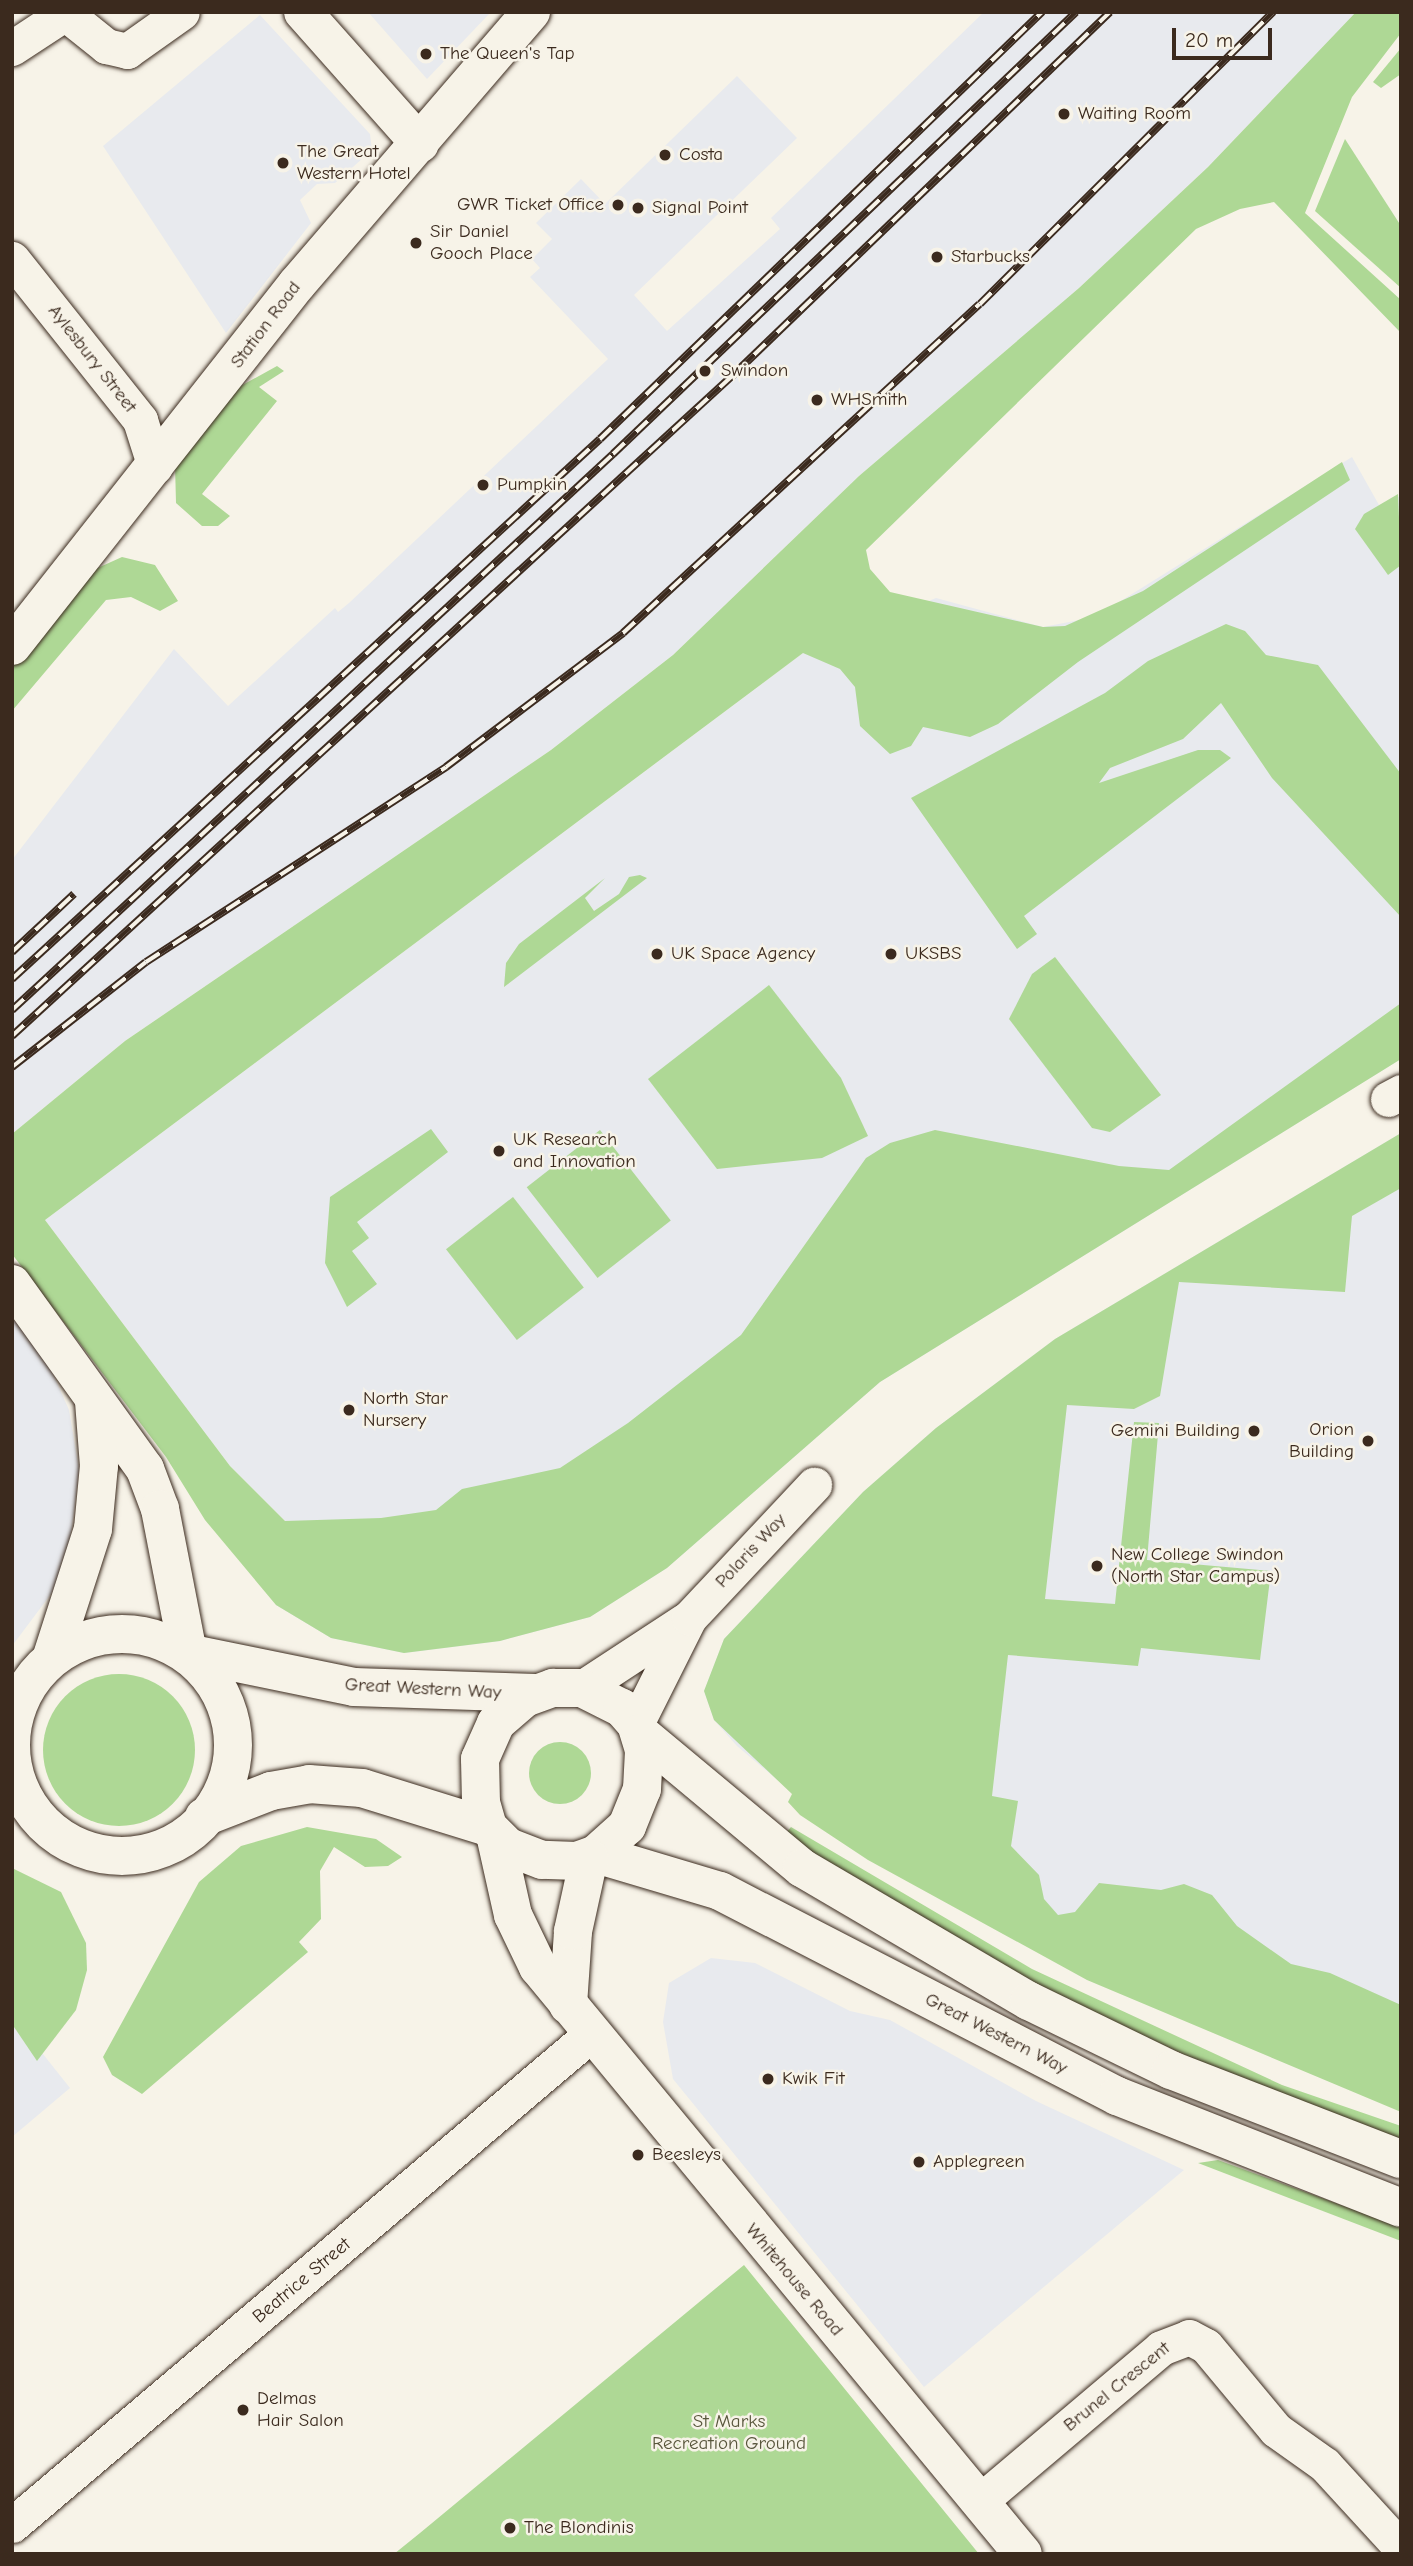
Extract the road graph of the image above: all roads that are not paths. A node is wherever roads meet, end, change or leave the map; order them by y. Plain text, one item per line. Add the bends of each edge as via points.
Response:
1 (182, 12) edge
2 (303, 12) edge
3 (531, 12) edge
4 (12, 48) edge
5 (420, 144) junction
6 (12, 258) edge
7 (155, 467) junction
8 (12, 646) edge
9 (12, 1284) edge
10 (94, 1401) junction
11 (814, 1485) dead end
12 (690, 1618) junction
13 (188, 1653) junction
14 (52, 1656) junction
15 (582, 1688) junction
16 (19, 1693) edge
17 (535, 1693) junction
18 (638, 1729) junction
19 (204, 1817) junction
20 (12, 1829) edge
21 (492, 1833) junction
22 (55, 1839) junction
23 (593, 1856) junction
24 (579, 2020) junction
25 (1401, 2159) edge
26 (1401, 2208) edge
27 (979, 2502) junction
28 (12, 2525) edge
29 (1401, 2548) edge
30 (1023, 2554) edge

1 - 4 street via 127,51 106,46 65,13
2 - 5 main road
3 - 5 main road, Station Road
5 - 7 main road, Station Road via 296,284
6 - 7 street, Aylesbury Street via 140,420
7 - 8 main road, Station Road
9 - 10 main road
10 - 13 main road via 145,1469 160,1509
10 - 14 main road via 99,1466 93,1529
11 - 12 street, Polaris Way
12 - 15 street, Polaris Way
12 - 18 street, Polaris Way
13 - 14 main road via 159,1638 128,1634 87,1640
13 - 17 main road, Great Western Way via 354,1687
13 - 19 main road via 217,1687 229,1720 229,1767
14 - 16 main road
15 - 17 main road
15 - 18 main road via 622,1708
16 - 22 main road via 15,1766 28,1801
17 - 21 main road via 506,1711 482,1748 479,1785
18 - 23 main road via 645,1771 635,1810
18 - 25 main road via 802,1868 1028,2001 1171,2070
19 - 21 main road via 271,1791 322,1785 392,1796
19 - 22 main road via 175,1840 138,1856 97,1856
20 - 22 main road
21 - 23 main road via 542,1860
21 - 24 main road, Whitehouse Road via 525,1946
23 - 24 main road via 573,1931
23 - 26 main road, Great Western Way via 720,1891 1117,2096
24 - 27 main road, Whitehouse Road
24 - 28 street, Beatrice Street
27 - 29 street, Brunel Crescent via 1161,2348 1189,2337 1206,2346 1269,2424 1325,2465
27 - 30 main road, Whitehouse Road

